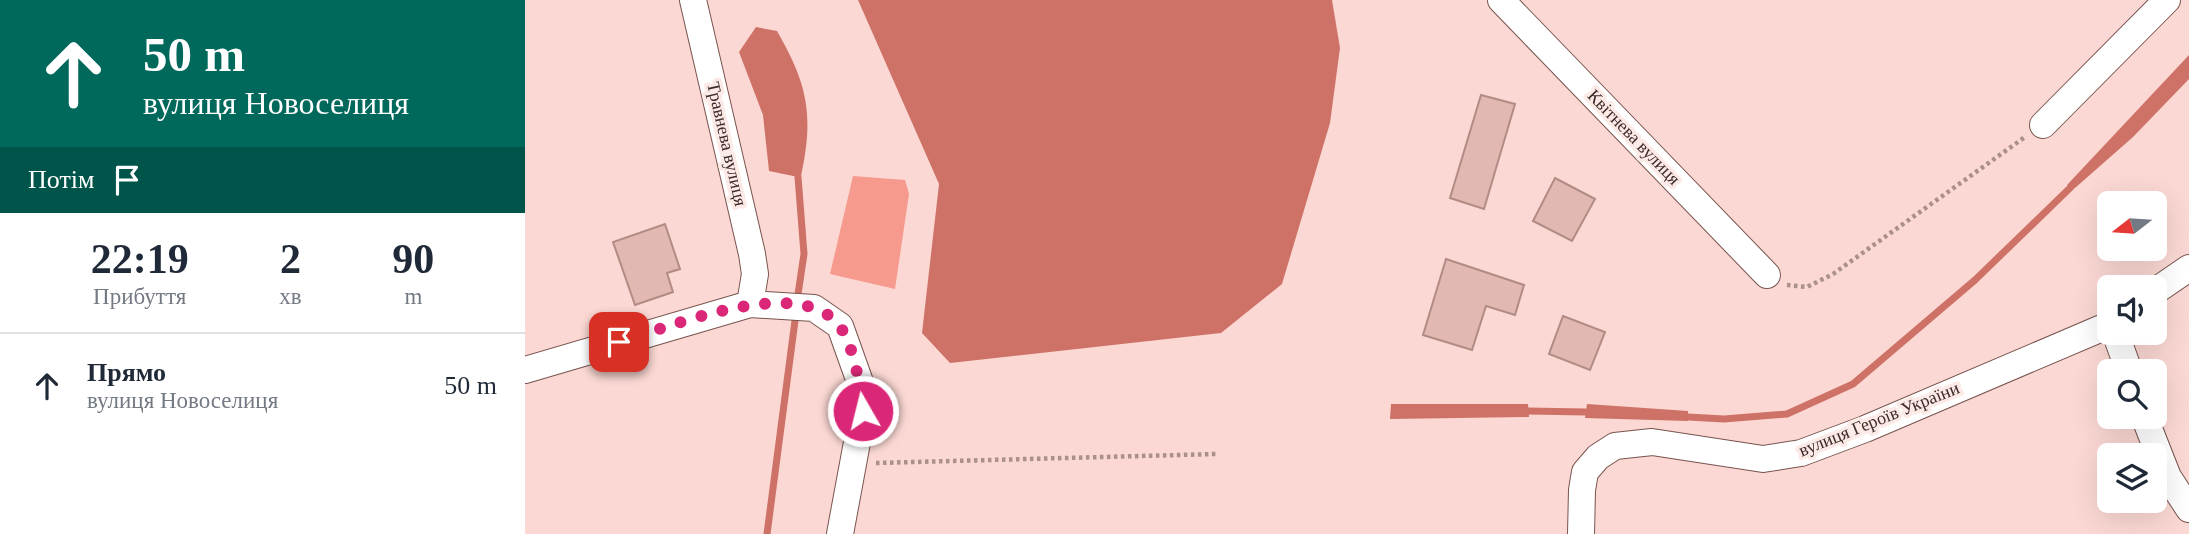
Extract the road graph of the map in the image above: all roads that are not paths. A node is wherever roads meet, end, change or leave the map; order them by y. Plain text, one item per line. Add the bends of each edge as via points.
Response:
1 (693, 0) edge
2 (1501, 0) edge
3 (2167, 0) edge
4 (2043, 125) road end
5 (2189, 268) edge
6 (1767, 275) road end
7 (2167, 283) edge
8 (751, 296) junction
9 (2097, 330) edge
10 (525, 370) edge
11 (2149, 429) edge
12 (2189, 509) edge
13 (840, 534) edge
14 (1581, 534) edge

1 - 8 street, Травнева вулиця via 752,254
2 - 6 street, Квітнева вулиця
3 - 4 street
5 - 7 street
8 - 10 street
8 - 13 street via 814,308 840,326 860,382 863,411
9 - 14 street, вулиця Героїв України via 1801,453 1763,459 1652,442 1615,446 1585,472
11 - 12 street via 2168,477

